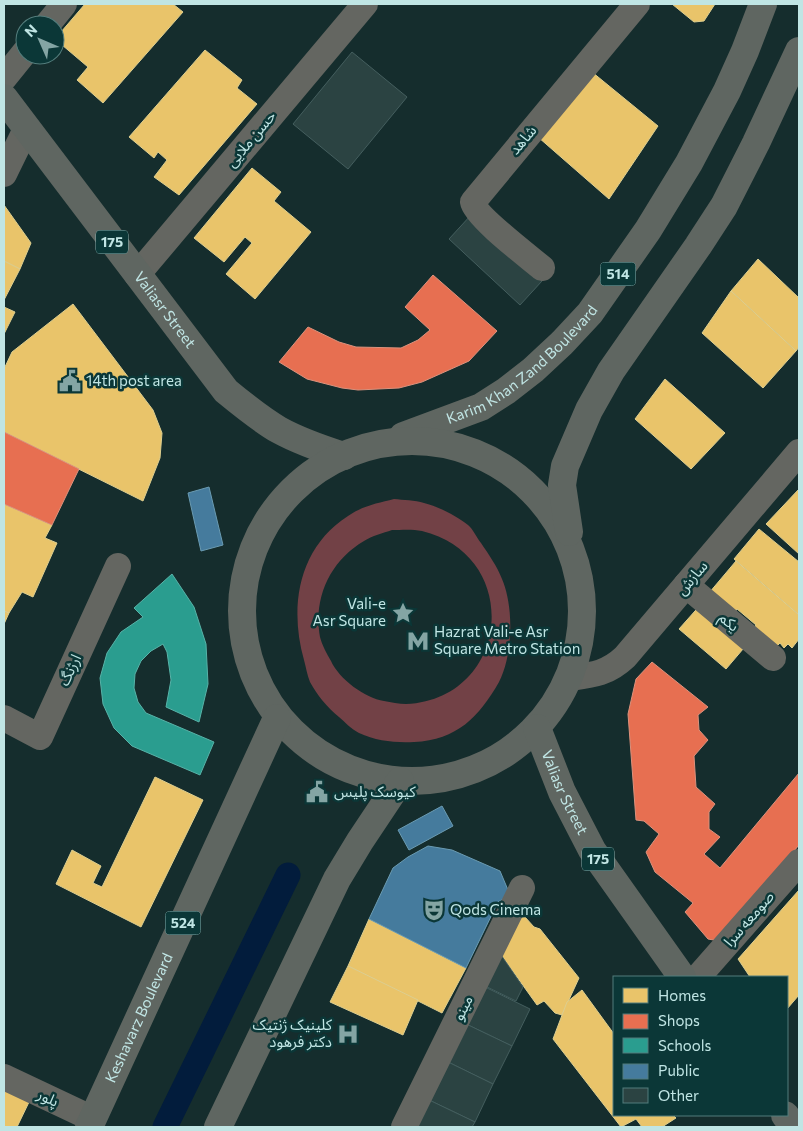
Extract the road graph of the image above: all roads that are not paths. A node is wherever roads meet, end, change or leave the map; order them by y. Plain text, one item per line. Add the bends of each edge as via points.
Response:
1 (64, 4) edge
2 (365, 4) edge
3 (637, 4) edge
4 (763, 4) edge
5 (55, 15) edge
6 (799, 51) edge
7 (15, 64) edge
8 (4, 78) edge
9 (4, 98) edge
10 (26, 129) junction
11 (4, 174) edge
12 (542, 268) dead end
13 (137, 275) junction
14 (373, 446) junction
15 (799, 452) edge
16 (344, 456) junction
17 (573, 554) junction
18 (118, 566) dead end
19 (686, 586) junction
20 (773, 658) dead end
21 (569, 678) junction
22 (4, 718) edge
23 (277, 718) junction
24 (537, 728) junction
25 (400, 781) junction
26 (799, 862) edge
27 (522, 888) dead end
28 (681, 976) edge
29 (699, 976) edge
30 (4, 1077) edge
31 (785, 1116) edge
32 (91, 1123) edge
33 (218, 1127) edge
34 (404, 1127) edge
35 (794, 1127) edge

1 - 5 street
2 - 13 street, حسن ملایی
3 - 12 street, شاهد via 474,198 473,206 482,217
4 - 14 main road, Karim Khan Zand Boulevard / 514 via 728,90 689,163 648,230 590,313 533,370 482,407
6 - 17 main road via 724,206 611,371 589,410 565,466 562,485
7 - 8 street
9 - 10 main road, Valiasr Street / 175
10 - 11 street
10 - 13 main road, Valiasr Street / 175
13 - 16 main road, Valiasr Street / 175 via 226,391 280,431
14 - 16 main road
14 - 17 main road via 422,442 446,444 471,451 494,463 532,489 550,510
15 - 19 street, سازش
16 - 23 main road via 289,492 266,519 249,554 243,590 243,628 250,665
17 - 21 main road via 582,591 582,630
18 - 22 street, ارژنگ via 40,737
19 - 20 street, یکم
19 - 21 street, سازش via 614,668
21 - 24 main road
23 - 25 main road via 322,757 363,775
23 - 32 main road, Keshavarz Boulevard / 524
24 - 25 main road via 502,755 477,769 450,778
24 - 28 main road, Valiasr Street / 175 via 562,792 592,850
25 - 33 main road via 338,879
26 - 29 street, صومعه سرا
27 - 34 street, مینو
30 - 32 street, پلور
31 - 35 main road

